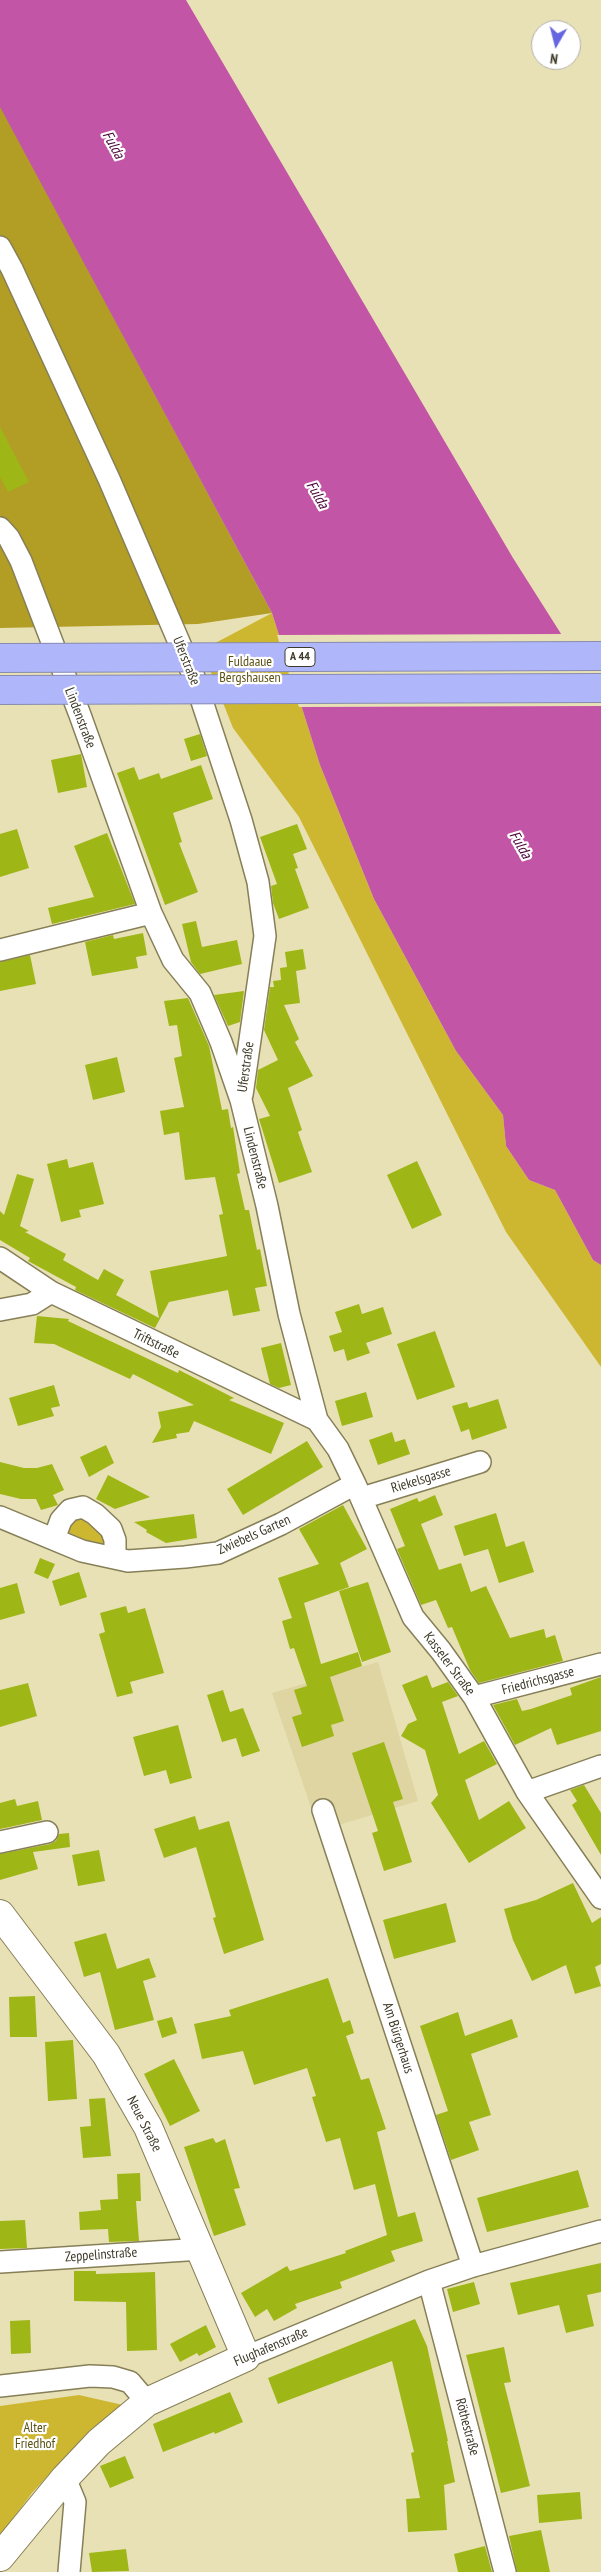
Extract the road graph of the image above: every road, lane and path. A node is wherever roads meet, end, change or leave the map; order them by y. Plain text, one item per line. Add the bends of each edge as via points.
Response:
1 (0, 247) edge
2 (0, 528) edge
3 (601, 656) edge
4 (0, 658) edge
5 (601, 688) edge
6 (0, 690) edge
7 (151, 912) junction
8 (0, 950) edge
9 (241, 1100) junction
10 (0, 1258) edge
11 (51, 1292) junction
12 (0, 1310) edge
13 (317, 1420) junction
14 (480, 1462) dead end
15 (359, 1491) junction
16 (0, 1517) edge
17 (54, 1539) junction
18 (115, 1558) junction
19 (601, 1664) edge
20 (474, 1697) junction
21 (601, 1766) edge
22 (527, 1792) junction
23 (323, 1810) dead end
24 (47, 1832) dead end
25 (0, 1842) edge
26 (601, 1898) edge
27 (0, 1914) edge
28 (601, 2231) edge
29 (202, 2249) junction
30 (0, 2262) edge
31 (473, 2266) junction
32 (429, 2281) junction
33 (246, 2357) junction
34 (0, 2386) edge
35 (147, 2402) junction
36 (65, 2478) junction
37 (0, 2557) edge
38 (69, 2572) edge
39 (506, 2572) edge

1 - 9 street, Uferstraße via 109,479 194,677 242,820 258,882 265,936
2 - 7 street, Lindenstraße via 21,561
3 - 4 highway, A 44, bridge
5 - 6 highway, bridge
7 - 8 street
7 - 9 street, Lindenstraße via 173,960 200,993
9 - 13 street, Lindenstraße
10 - 11 street, Triftstraße
11 - 12 street via 32,1304
11 - 13 street, Triftstraße
13 - 15 street, Kasseler Straße via 338,1449
14 - 15 street, Riekelsgasse
15 - 18 street, Zwiebels Garten via 218,1553 128,1561
15 - 20 street, Kasseler Straße via 412,1617
16 - 17 street, Zwiebels Garten
17 - 18 street, Zwiebels Garten via 82,1551
17 - 18 street via 61,1520 70,1510 83,1507 111,1529
19 - 20 street, Friedrichsgasse
20 - 22 street, Kasseler Straße
21 - 22 street
22 - 26 street, Kasseler Straße
23 - 31 street, Am Bürgerhaus
24 - 25 street
27 - 29 street, Neue Straße via 106,2054 148,2127
28 - 31 street, Flughafenstraße
29 - 30 street, Zeppelinstraße
29 - 33 street, Neue Straße
31 - 32 street, Flughafenstraße
32 - 33 street, Flughafenstraße
32 - 39 street, Röthestraße
33 - 35 street, Flughafenstraße
34 - 35 street via 90,2376 113,2377 130,2382
35 - 36 street, Flughafenstraße via 99,2442
36 - 37 street, Flughafenstraße
36 - 38 street via 75,2502

